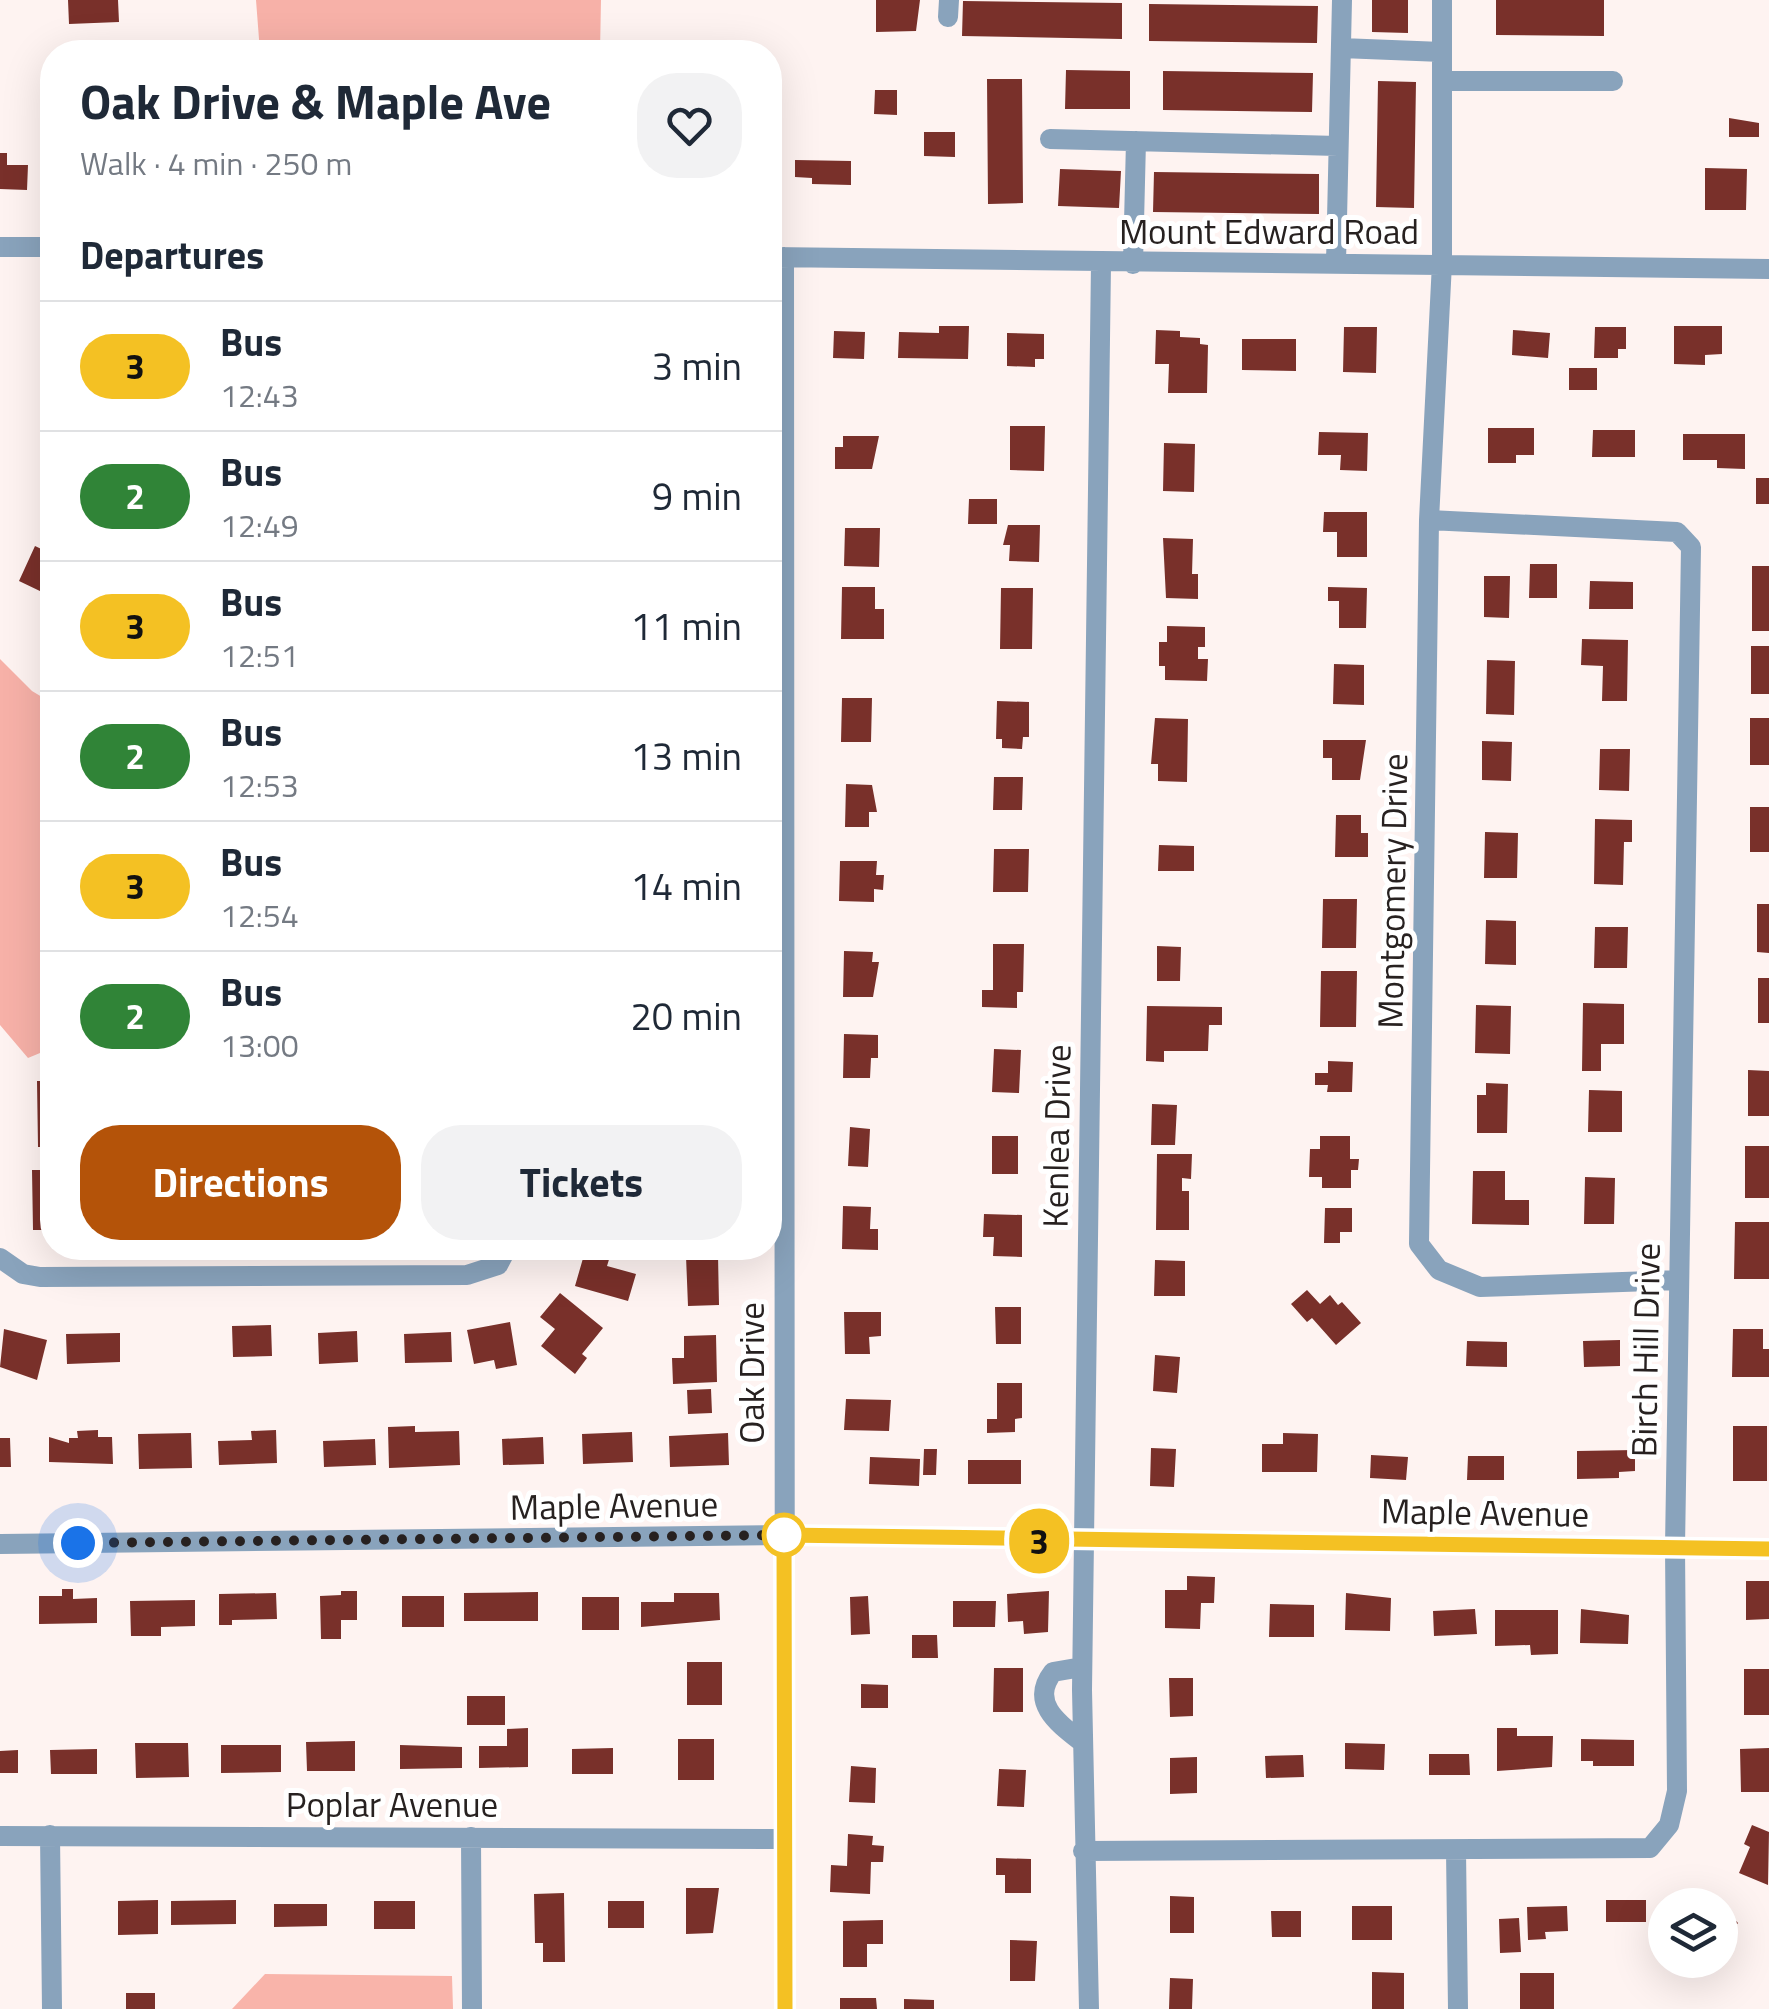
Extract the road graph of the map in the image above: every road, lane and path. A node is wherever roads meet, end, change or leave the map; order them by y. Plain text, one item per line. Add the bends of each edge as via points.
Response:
1 (1342, 0) edge
2 (1442, 0) edge
3 (1340, 48) junction
4 (1442, 52) junction
5 (1442, 81) junction
6 (1613, 81) dead end
7 (1050, 138) dead end
8 (1136, 141) junction
9 (1338, 146) junction
10 (0, 247) edge
11 (40, 247) edge
12 (782, 257) edge
13 (1336, 263) junction
14 (1442, 263) junction
15 (1101, 264) junction
16 (1133, 264) junction
17 (1769, 269) edge
18 (1429, 520) junction
19 (0, 1258) edge
20 (501, 1260) edge
21 (780, 1260) edge
22 (1679, 1280) junction
23 (784, 1535) junction
24 (1082, 1542) junction
25 (0, 1544) edge
26 (1674, 1547) junction
27 (1769, 1549) edge
28 (1082, 1667) junction
29 (1082, 1742) junction
30 (50, 1834) junction
31 (0, 1836) edge
32 (470, 1837) junction
33 (784, 1839) junction
34 (1456, 1850) junction
35 (1083, 1851) junction
36 (52, 2009) edge
37 (472, 2009) edge
38 (785, 2009) edge
39 (1089, 2009) edge
40 (1458, 2009) edge

1 - 3 street
2 - 4 street, Montgomery Drive
3 - 4 street
3 - 9 street
4 - 5 street, Montgomery Drive
5 - 6 street
5 - 14 street, Montgomery Drive
7 - 8 street
8 - 9 street
8 - 16 street
9 - 13 street
10 - 11 street
12 - 15 street, Mount Edward Road
13 - 14 street, Mount Edward Road
13 - 16 street, Mount Edward Road
14 - 17 street, Mount Edward Road
14 - 18 street, Montgomery Drive
15 - 16 street, Mount Edward Road
15 - 24 street, Kenlea Drive
18 - 22 street, Montgomery Drive via 1420,1244 1439,1270 1480,1287
18 - 22 street, Birch Hill Drive via 1677,532 1691,547
19 - 20 street via 40,1277 467,1275
21 - 23 street, Oak Drive
22 - 26 street, Birch Hill Drive
23 - 24 street, Maple Avenue
23 - 25 street, Maple Avenue
23 - 33 street, Oak Drive
24 - 26 street, Maple Avenue
24 - 28 street, Kenlea Drive
26 - 27 street, Maple Avenue
26 - 34 street, Birch Hill Drive via 1677,1792 1669,1826 1650,1848
28 - 29 street, Kenlea Drive
28 - 29 street via 1053,1672 1043,1695 1055,1720
29 - 35 street, Kenlea Drive
30 - 31 street, Poplar Avenue
30 - 32 street, Poplar Avenue
30 - 36 street
32 - 33 street, Poplar Avenue
32 - 37 street
33 - 38 street, Oak Drive
34 - 35 street, Birch Hill Drive
34 - 40 street
35 - 39 street, Kenlea Drive

